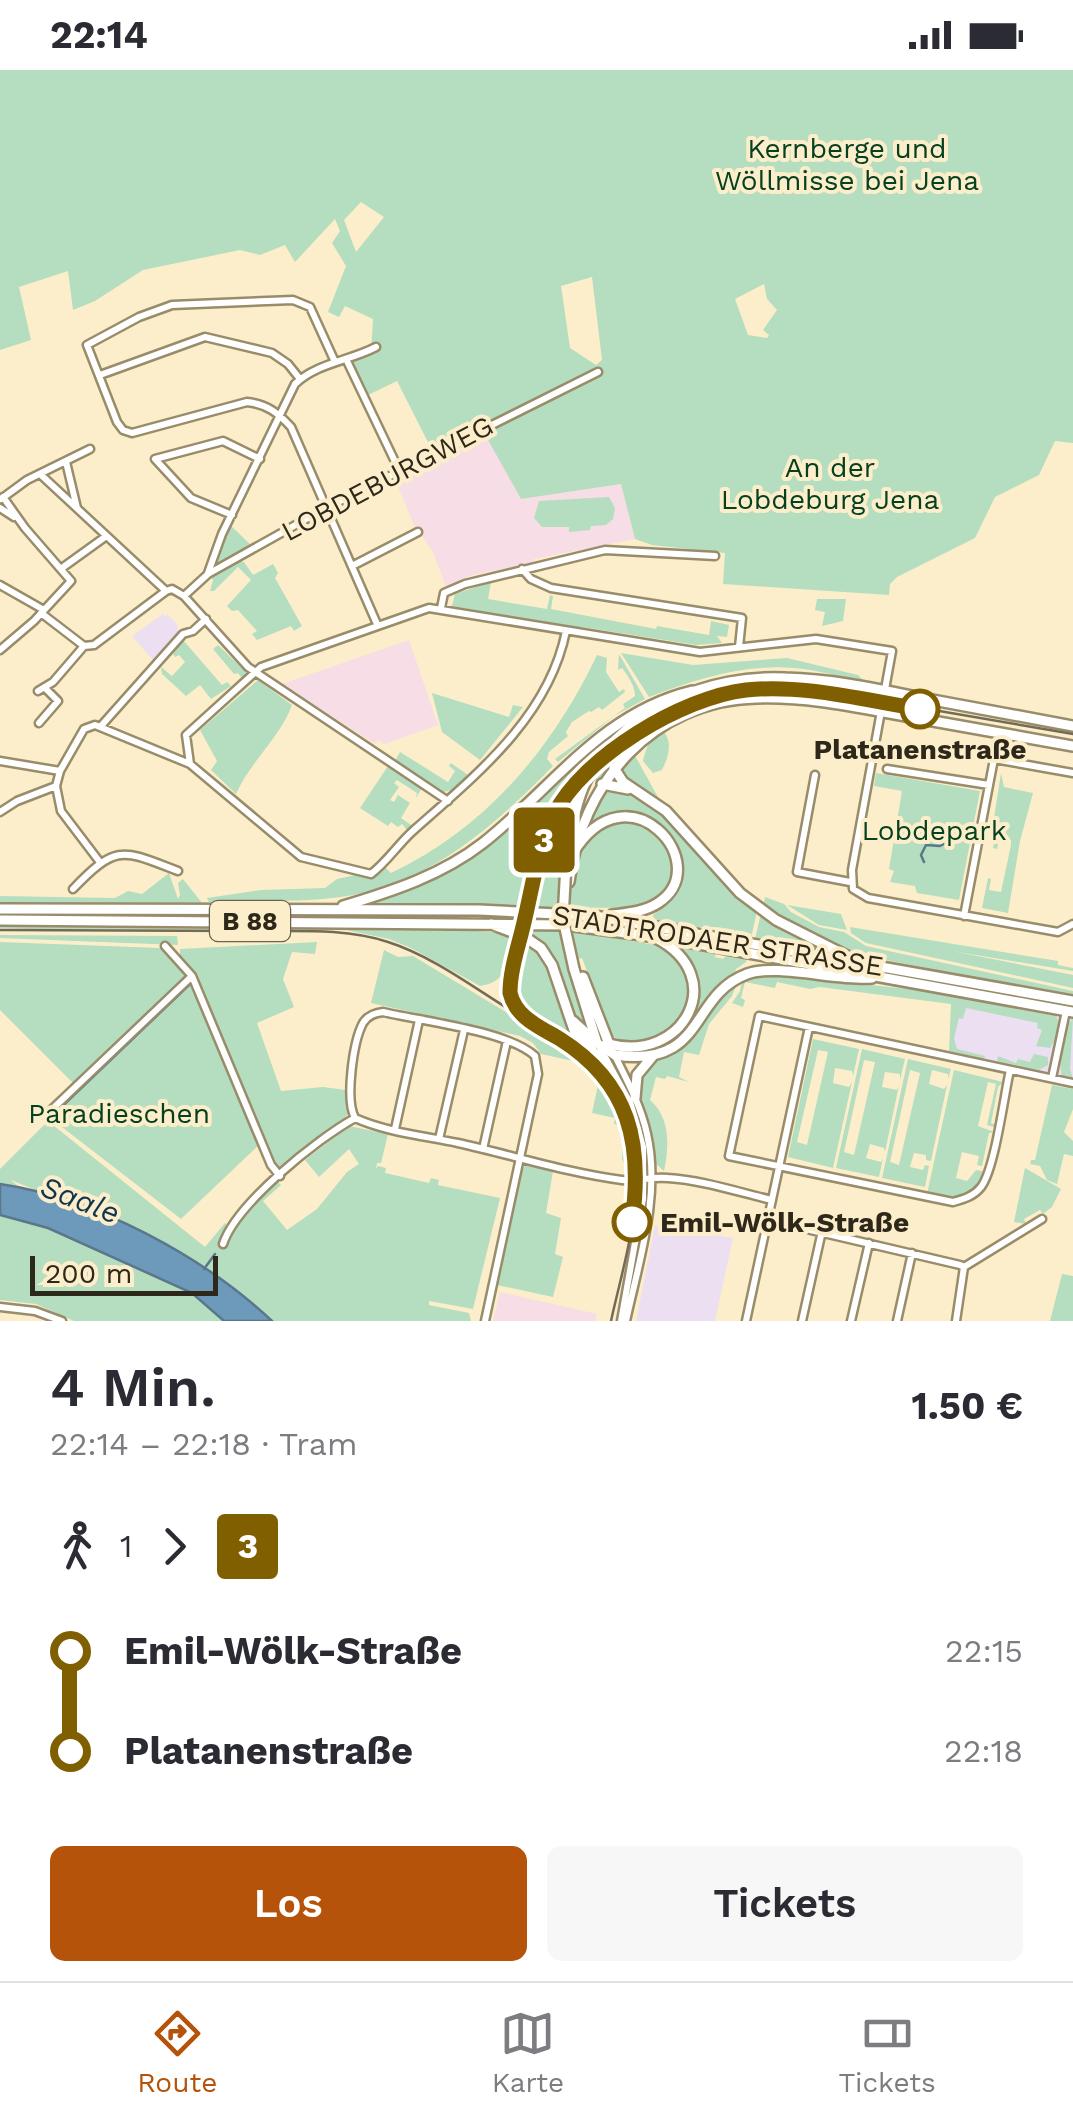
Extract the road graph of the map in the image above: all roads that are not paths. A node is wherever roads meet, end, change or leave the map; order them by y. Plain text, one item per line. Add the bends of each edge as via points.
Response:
1 (376, 347) dead end
2 (348, 361) junction
3 (335, 362) junction
4 (598, 372) dead end
5 (100, 375) junction
6 (300, 378) junction
7 (280, 415) junction
8 (90, 449) dead end
9 (260, 460) junction
10 (66, 462) junction
11 (400, 470) junction
12 (40, 474) junction
13 (2, 498) edge
14 (0, 508) edge
15 (326, 508) junction
16 (77, 510) junction
17 (232, 515) junction
18 (19, 520) junction
19 (418, 532) dead end
20 (105, 537) junction
21 (715, 556) dead end
22 (352, 566) junction
23 (62, 568) junction
24 (522, 569) junction
25 (208, 574) junction
26 (0, 585) edge
27 (166, 591) junction
28 (184, 596) junction
29 (441, 608) junction
30 (42, 612) junction
31 (206, 619) junction
32 (376, 624) junction
33 (566, 631) junction
34 (84, 646) junction
35 (739, 647) junction
36 (0, 650) edge
37 (256, 672) junction
38 (692, 690) junction
39 (884, 691) junction
40 (880, 712) junction
41 (39, 723) dead end
42 (102, 726) junction
43 (1073, 726) edge
44 (1073, 746) edge
45 (0, 761) edge
46 (190, 764) junction
47 (614, 768) junction
48 (887, 768) dead end
49 (60, 771) junction
50 (1073, 773) edge
51 (814, 775) dead end
52 (602, 784) junction
53 (584, 785) junction
54 (989, 785) junction
55 (56, 786) junction
56 (635, 791) junction
57 (448, 800) junction
58 (0, 812) edge
59 (573, 853) junction
60 (100, 861) junction
61 (568, 865) junction
62 (178, 871) dead end
63 (850, 882) junction
64 (72, 888) dead end
65 (0, 909) edge
66 (331, 910) junction
67 (595, 916) junction
68 (964, 916) junction
69 (0, 920) edge
70 (484, 922) junction
71 (1073, 924) edge
72 (649, 935) junction
73 (165, 946) dead end
74 (856, 961) junction
75 (577, 968) junction
76 (192, 976) junction
77 (884, 977) junction
78 (1073, 1000) edge
79 (562, 1001) junction
80 (1070, 1011) edge
81 (419, 1020) junction
82 (810, 1027) junction
83 (464, 1030) junction
84 (507, 1041) junction
85 (597, 1043) junction
86 (609, 1044) junction
87 (614, 1055) junction
88 (653, 1056) junction
89 (608, 1067) junction
90 (1010, 1070) junction
91 (1052, 1078) junction
92 (1073, 1083) edge
93 (636, 1098) junction
94 (46, 1115) dead end
95 (355, 1118) junction
96 (395, 1129) junction
97 (439, 1139) junction
98 (483, 1148) junction
99 (520, 1157) junction
100 (780, 1166) junction
101 (280, 1176) junction
102 (648, 1179) junction
103 (772, 1200) junction
104 (1042, 1219) dead end
105 (768, 1220) junction
106 (822, 1231) junction
107 (869, 1242) junction
108 (223, 1244) dead end
109 (912, 1253) junction
110 (964, 1267) junction
111 (0, 1307) edge
112 (62, 1321) edge
113 (485, 1321) edge
114 (624, 1321) edge
115 (746, 1321) edge
116 (802, 1321) edge
117 (852, 1321) edge
118 (897, 1321) edge
119 (956, 1321) edge

1 - 2 street
2 - 3 street
2 - 11 street
3 - 5 street via 310,307 274,300 172,306 139,317 87,345
3 - 6 street
4 - 11 street, LOBDEBURGWEG
5 - 6 street via 204,337 272,353
5 - 7 street via 117,422 132,433 247,402
6 - 7 street
7 - 9 street
7 - 15 street
8 - 10 street
9 - 17 street
9 - 17 street via 223,441 155,459 190,498
10 - 12 street
10 - 16 street
11 - 15 street, LOBDEBURGWEG
12 - 13 street
12 - 16 street
13 - 18 street
14 - 18 street
15 - 22 street
15 - 25 street, LOBDEBURGWEG
16 - 20 street
17 - 25 street
18 - 23 street
19 - 22 street
20 - 23 street
20 - 27 street
21 - 24 street via 605,550
22 - 32 street
23 - 30 street via 71,581
24 - 29 street via 444,593
24 - 35 street via 551,588 742,618
25 - 28 street, LOBDEBURGWEG
26 - 30 street
27 - 28 street
27 - 34 street
28 - 31 street
29 - 32 street
29 - 33 street
30 - 34 street
30 - 36 street
31 - 37 street
31 - 42 street via 183,634
32 - 37 street
33 - 35 street via 700,652
33 - 57 street via 525,720
34 - 41 street via 42,690 58,701
35 - 39 street via 816,639 892,650
37 - 46 street via 186,736
37 - 57 street
38 - 39 main road via 786,678
38 - 53 main road via 621,735
38 - 66 main road via 654,702 607,730 463,857 413,883
39 - 40 street
39 - 43 main road
40 - 44 main road
40 - 47 main road via 789,699 728,701 663,725
40 - 63 street
42 - 46 street
42 - 49 street via 84,729
45 - 49 street
46 - 57 street via 301,857 371,874
47 - 52 main road
47 - 56 main road
48 - 54 street
49 - 55 street
50 - 54 street via 994,758
51 - 63 street via 797,872
52 - 53 main road
52 - 56 main road
52 - 59 main road
53 - 61 main road
54 - 68 street
55 - 58 street
55 - 60 street via 61,811
56 - 74 main road via 659,805 760,909
59 - 61 main road
59 - 67 main road via 594,828 619,816 652,824 673,848 675,877 664,898 636,912
60 - 62 street via 137,854
60 - 64 street
61 - 75 main road, bridge via 565,914
63 - 68 street via 863,896
65 - 66 main road, STADTRODAER STRASSE / B 88
66 - 67 main road, STADTRODAER STRASSE / B 88
67 - 74 main road, STADTRODAER STRASSE / B 88
68 - 71 street via 1058,932
69 - 70 main road, STADTRODAER STRASSE / B 88
70 - 72 main road, STADTRODAER STRASSE / B 88
70 - 79 main road via 541,948
72 - 77 main road, STADTRODAER STRASSE / B 88
72 - 86 main road via 675,950 688,968 690,1013 664,1039
73 - 76 street
74 - 78 main road, STADTRODAER STRASSE / B 88
75 - 85 main road
75 - 86 main road
76 - 94 street
76 - 101 street
77 - 80 main road, STADTRODAER STRASSE / B 88
77 - 88 main road via 752,972 721,992 690,1035
79 - 85 main road
79 - 89 main road via 575,1034
80 - 91 street
81 - 83 street
81 - 95 street via 384,1012 362,1026 348,1099
81 - 96 street
82 - 90 street
82 - 100 street
82 - 100 street via 759,1016 729,1156
83 - 84 street
83 - 97 street
84 - 98 street
84 - 99 street via 526,1047 537,1064
85 - 87 main road
85 - 89 street
86 - 87 street
87 - 88 main road
87 - 93 street
88 - 93 main road via 637,1075
89 - 102 street via 637,1122
90 - 91 street
90 - 100 street via 988,1174 962,1200
91 - 92 street
93 - 102 street via 648,1135
95 - 96 street
95 - 101 street
96 - 97 street
97 - 98 street
98 - 99 street
99 - 102 street via 624,1181
99 - 113 street
100 - 103 street
101 - 108 street via 247,1204
102 - 103 street
102 - 114 street via 650,1202
103 - 105 street
104 - 110 street
105 - 106 street
105 - 115 street
106 - 107 street
106 - 116 street
107 - 109 street
107 - 117 street
109 - 110 street
109 - 118 street
110 - 119 street
111 - 112 street

